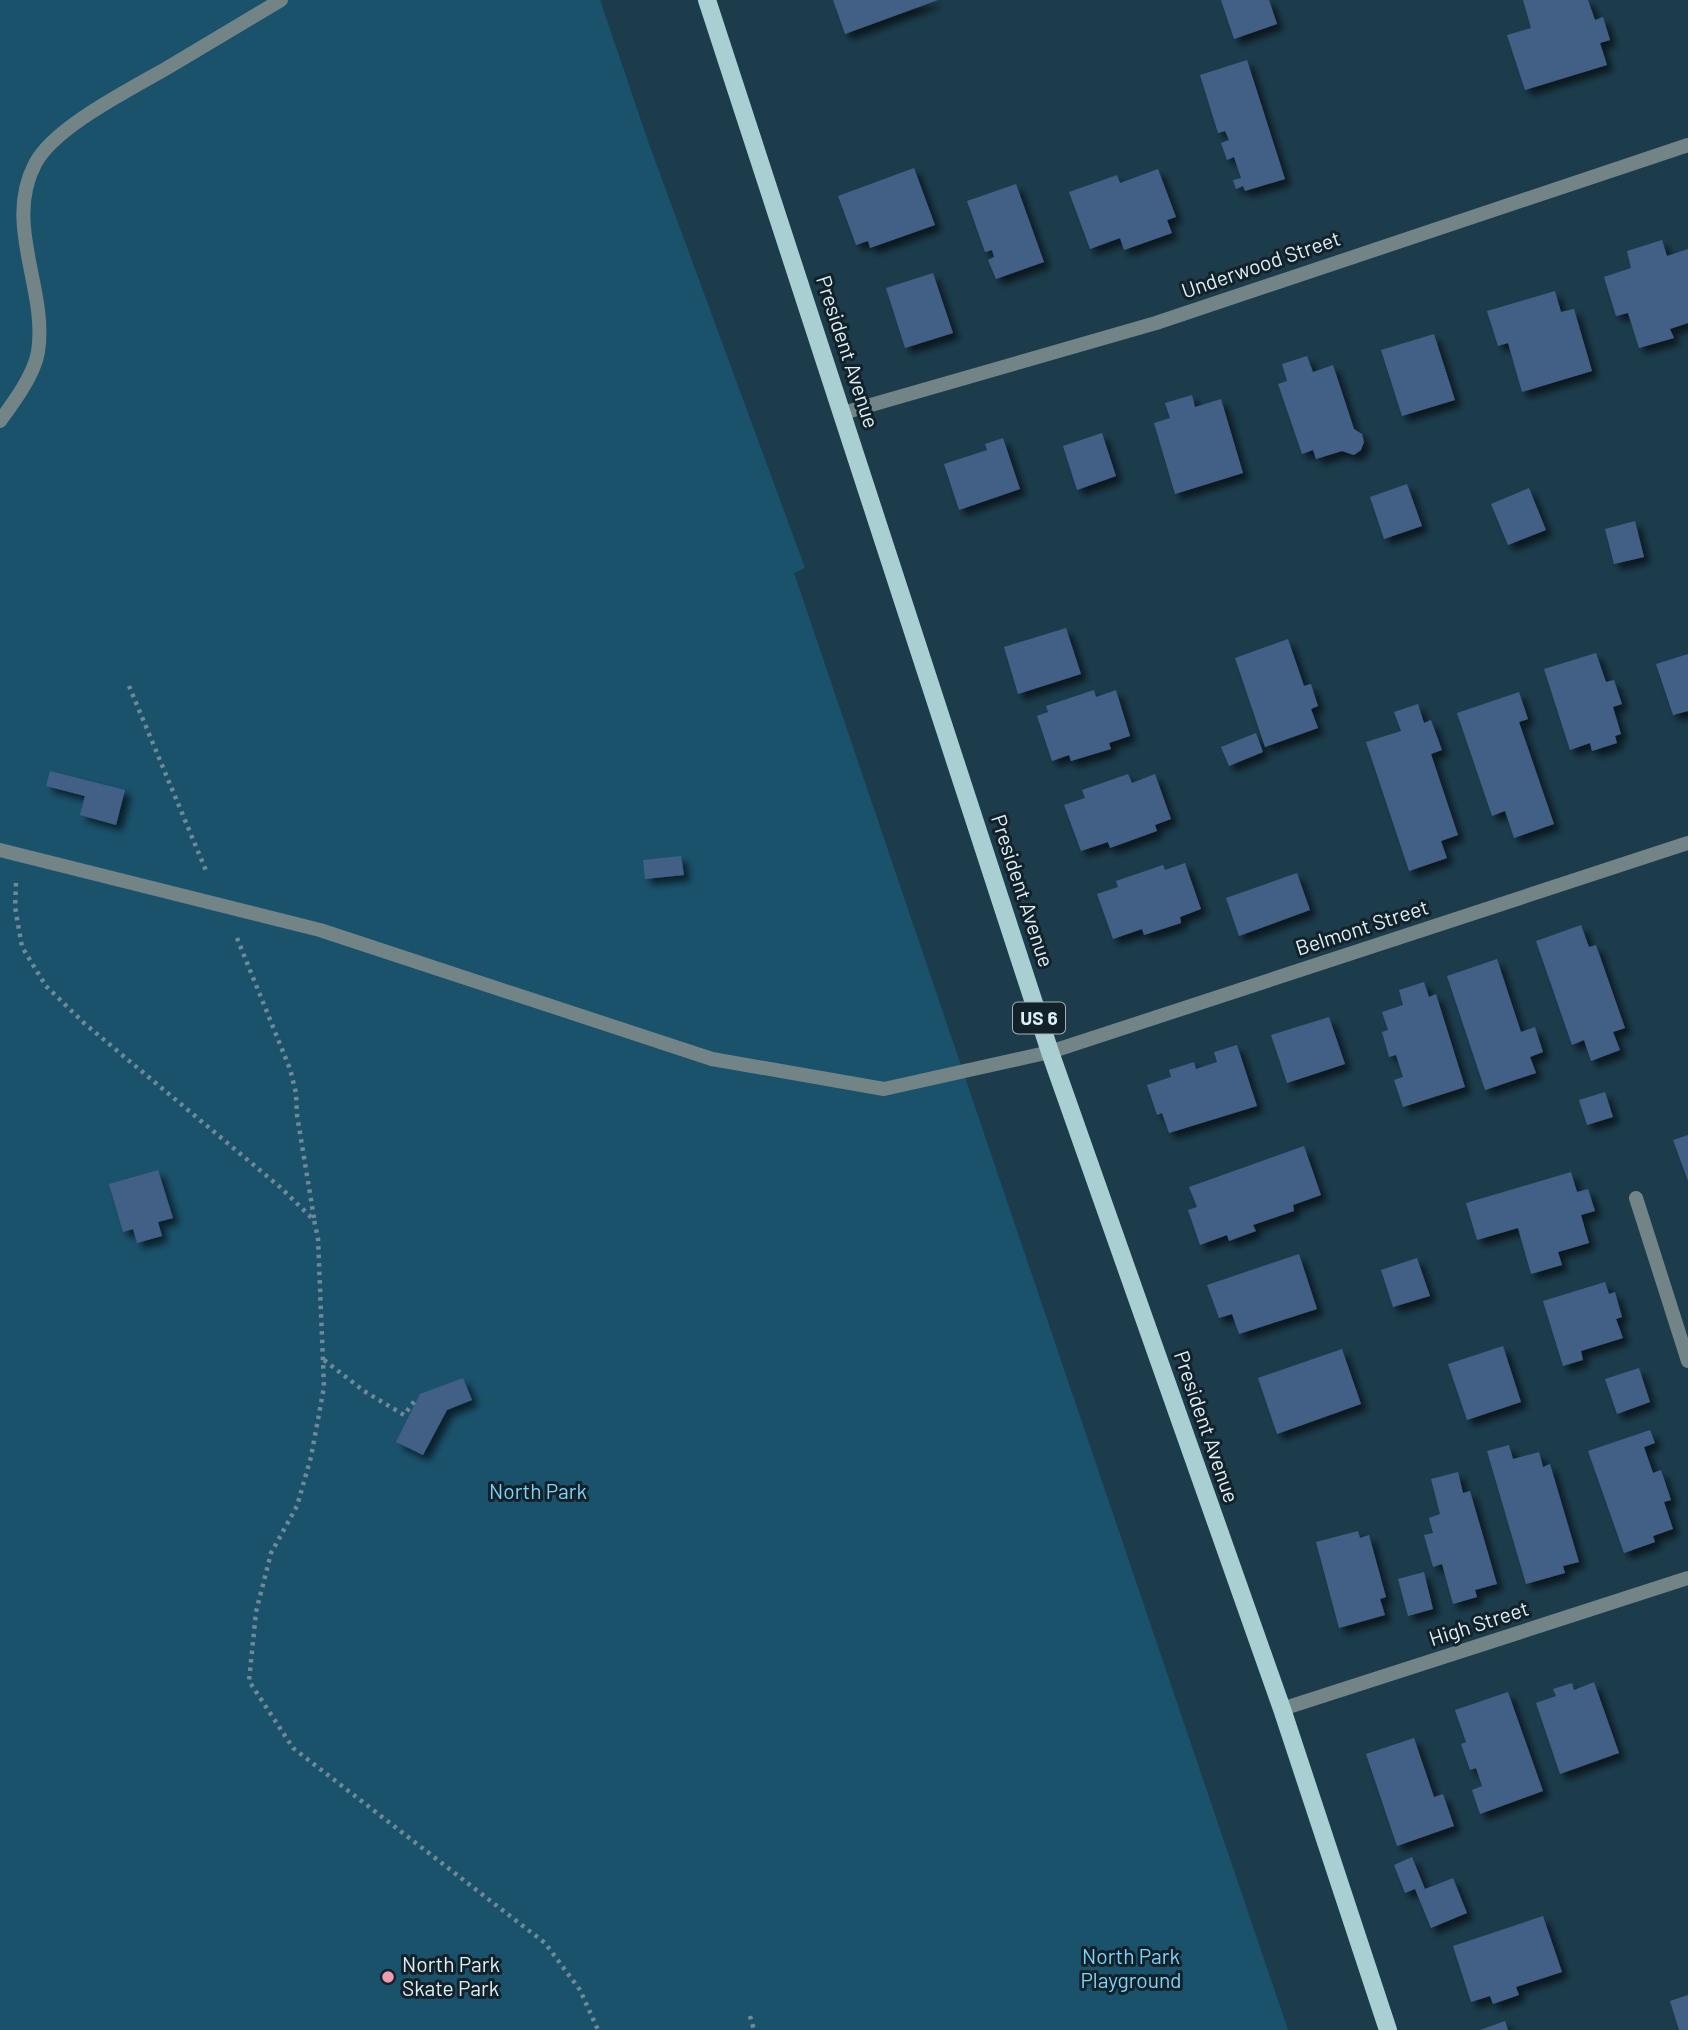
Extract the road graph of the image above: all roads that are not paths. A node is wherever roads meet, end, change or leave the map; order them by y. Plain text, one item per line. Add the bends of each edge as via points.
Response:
1 (281, 0) edge
2 (708, 0) edge
3 (1688, 145) edge
4 (843, 413) junction
5 (0, 421) edge
6 (1688, 842) edge
7 (0, 850) edge
8 (1050, 1052) junction
9 (1636, 1198) dead end
10 (1688, 1361) edge
11 (1688, 1578) edge
12 (1282, 1709) junction
13 (1388, 2030) edge

1 - 5 street via 97,108 60,135 35,163 25,194 23,229 39,307 38,353 20,394
2 - 4 main road, President Avenue / US 6
3 - 4 street, Underwood Street via 1156,323
4 - 8 main road, President Avenue / US 6
6 - 8 street, Belmont Street
7 - 8 street, Belmont Street via 320,930 712,1059 884,1088
8 - 12 main road, President Avenue / US 6
9 - 10 street
11 - 12 street, High Street
12 - 13 main road, President Avenue / US 6

